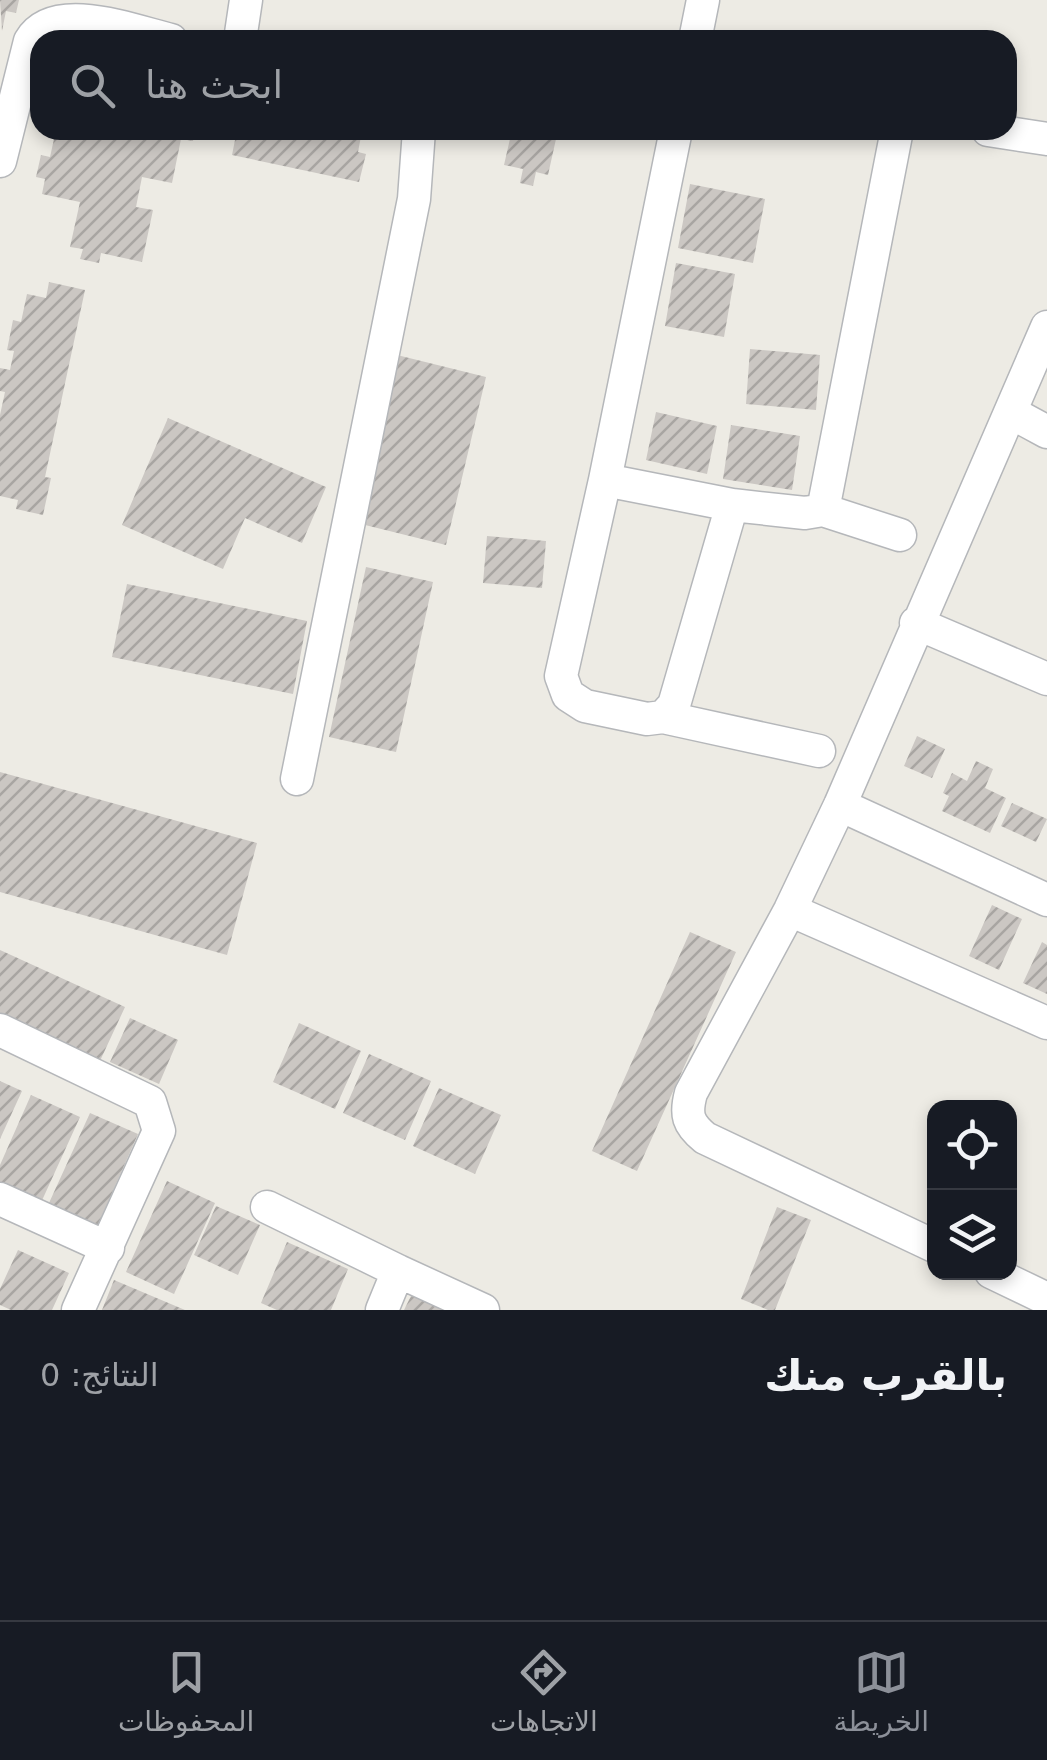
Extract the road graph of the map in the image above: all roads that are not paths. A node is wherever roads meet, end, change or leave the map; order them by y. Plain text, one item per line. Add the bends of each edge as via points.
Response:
1 (246, 0) edge
2 (703, 0) edge
3 (37, 30) edge
4 (127, 30) edge
5 (242, 30) edge
6 (697, 30) edge
7 (30, 40) edge
8 (1017, 134) edge
9 (1047, 139) edge
10 (418, 140) edge
11 (674, 140) edge
12 (895, 140) edge
13 (0, 160) edge
14 (1047, 327) edge
15 (1012, 412) junction
16 (1047, 432) edge
17 (605, 480) junction
18 (732, 505) junction
19 (823, 510) junction
20 (900, 535) dead end
21 (916, 624) junction
22 (1047, 679) edge
23 (662, 717) junction
24 (819, 751) dead end
25 (298, 778) dead end
26 (840, 805) junction
27 (1047, 900) edge
28 (790, 910) junction
29 (1047, 1023) edge
30 (0, 1030) edge
31 (0, 1199) edge
32 (266, 1207) dead end
33 (927, 1243) edge
34 (108, 1248) junction
35 (398, 1272) junction
36 (1008, 1280) edge
37 (1047, 1299) edge
38 (78, 1310) edge
39 (382, 1310) edge
40 (483, 1310) edge

1 - 5 street
2 - 6 street
3 - 4 street via 72,18
7 - 13 street
8 - 9 street
10 - 25 street via 414,199
11 - 17 street
12 - 19 street
14 - 15 street
15 - 16 street
15 - 21 street
17 - 18 street
17 - 23 street via 561,676 568,694 585,706
18 - 19 street
18 - 23 street via 674,705
19 - 20 street
21 - 22 street
21 - 26 street
23 - 24 street
26 - 27 street
26 - 28 street
28 - 29 street
28 - 33 street via 691,1093 690,1126
30 - 34 street via 150,1102 158,1131
31 - 34 street
32 - 35 street
34 - 38 street
35 - 39 street
35 - 40 street
36 - 37 street

